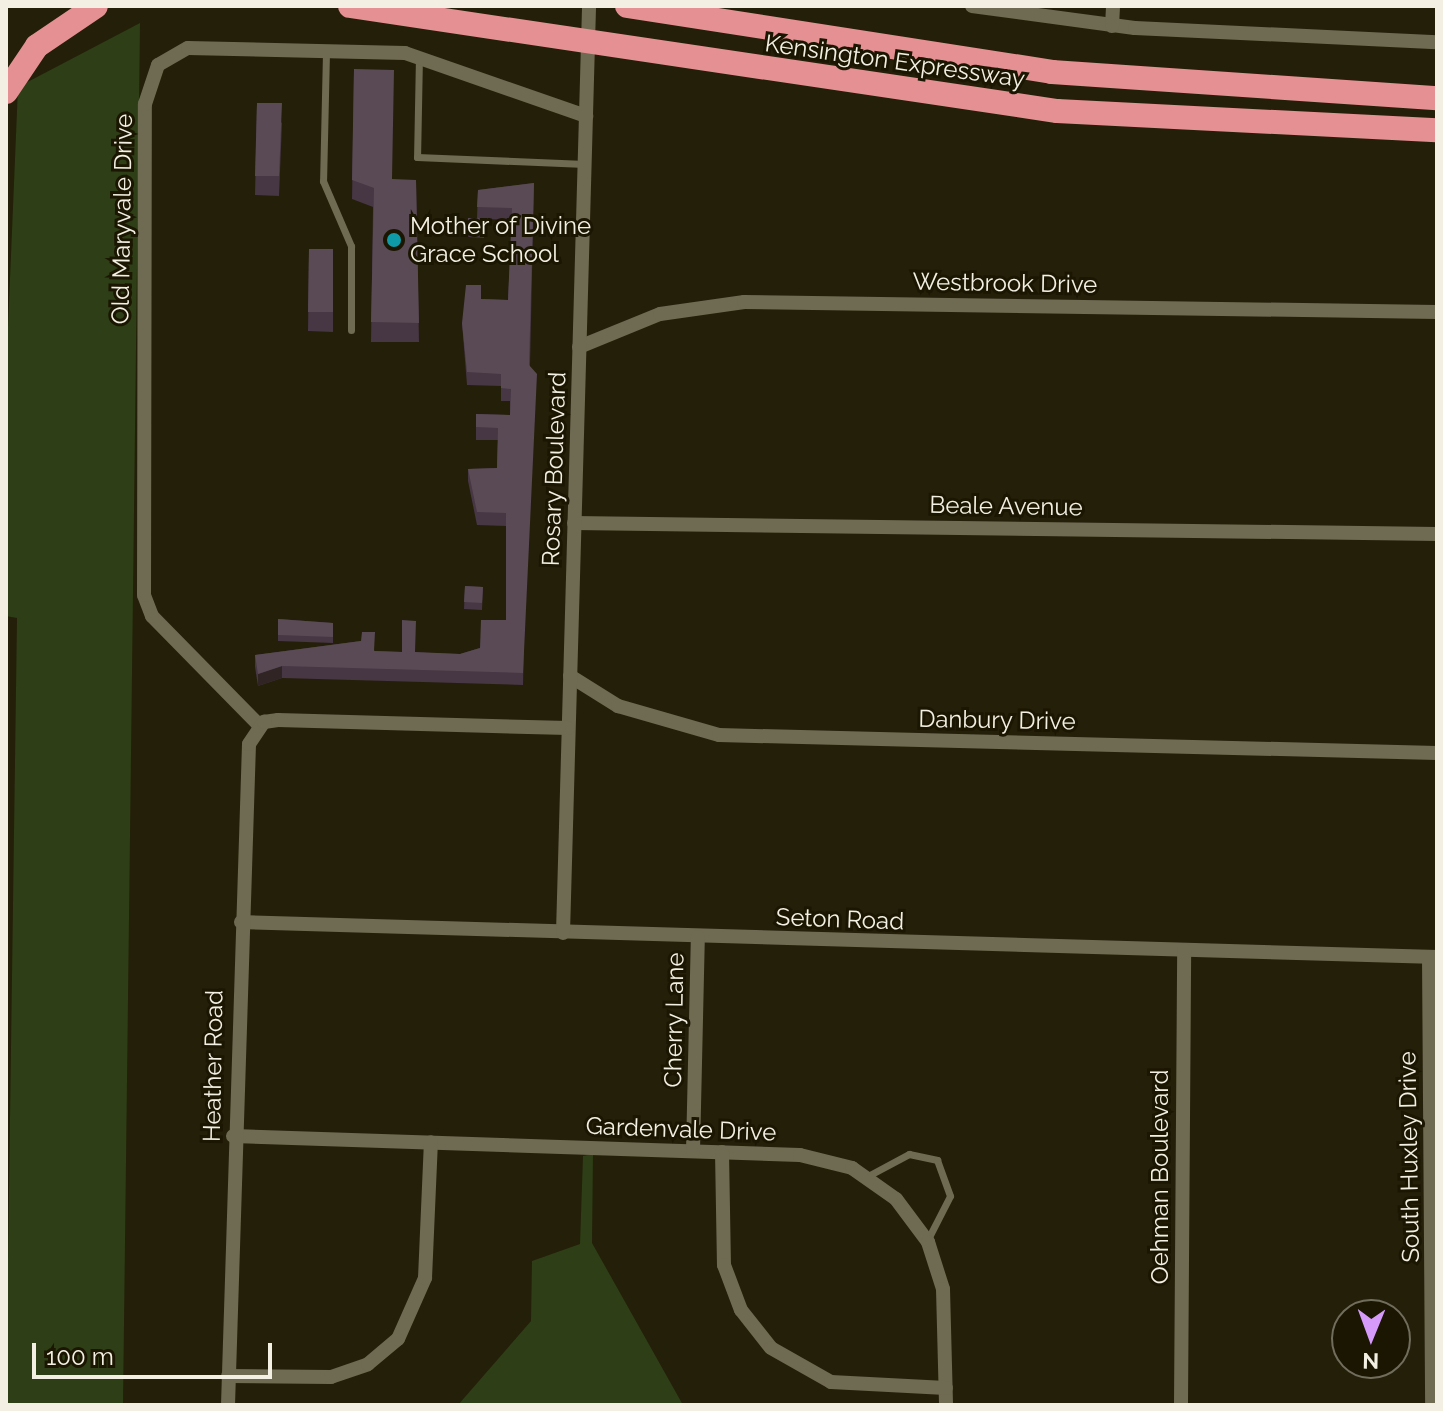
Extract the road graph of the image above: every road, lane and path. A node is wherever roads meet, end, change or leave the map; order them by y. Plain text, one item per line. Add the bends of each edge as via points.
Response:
1 (96, 6) edge
2 (350, 6) edge
3 (589, 6) edge
4 (972, 6) edge
5 (1113, 6) edge
6 (633, 7) edge
7 (1112, 26) junction
8 (1437, 42) edge
9 (326, 52) junction
10 (419, 56) junction
11 (6, 92) edge
12 (1437, 98) edge
13 (586, 116) junction
14 (1437, 130) edge
15 (585, 164) junction
16 (1437, 312) edge
17 (351, 330) dead end
18 (579, 347) junction
19 (574, 523) junction
20 (1437, 534) edge
21 (570, 676) junction
22 (568, 728) junction
23 (258, 729) junction
24 (1437, 753) edge
25 (241, 922) junction
26 (563, 933) junction
27 (698, 937) junction
28 (1184, 950) junction
29 (1433, 957) edge
30 (233, 1136) junction
31 (431, 1142) junction
32 (693, 1151) junction
33 (722, 1152) junction
34 (866, 1177) junction
35 (927, 1241) junction
36 (228, 1376) junction
37 (946, 1388) junction
38 (228, 1405) edge
39 (946, 1405) edge
40 (1181, 1405) edge
41 (1432, 1405) edge

1 - 11 highway via 37,46
2 - 14 highway, Kensington Expressway via 1057,111
3 - 13 street, Rosary Boulevard
4 - 7 street
5 - 7 street
6 - 12 highway, Kensington Expressway via 1052,72
7 - 8 street
9 - 10 street, Old Maryvale Drive
9 - 17 lane via 323,181 351,246
9 - 23 street, Old Maryvale Drive via 170,52 145,104 144,595 152,616
10 - 13 street, Old Maryvale Drive
10 - 15 lane via 417,157
13 - 15 street, Rosary Boulevard
15 - 18 street, Rosary Boulevard
16 - 18 street, Westbrook Drive via 744,302 660,314
18 - 19 street, Rosary Boulevard
19 - 20 street, Beale Avenue
19 - 21 street, Rosary Boulevard
21 - 22 street, Rosary Boulevard
21 - 24 street, Danbury Drive via 618,706 719,735
22 - 23 street via 278,720
22 - 26 street, Rosary Boulevard
23 - 25 street, Heather Road via 246,755
25 - 26 street, Seton Road
25 - 30 street, Heather Road
26 - 27 street, Seton Road
27 - 28 street, Seton Road
27 - 32 street, Cherry Lane
28 - 29 street, Seton Road
28 - 40 street, Oehman Boulevard
29 - 41 street, South Huxley Drive
30 - 31 street, Gardenvale Drive
30 - 36 street, Heather Road
31 - 32 street, Gardenvale Drive
31 - 36 street via 425,1278 398,1339 368,1364 331,1377
32 - 33 street, Gardenvale Drive
33 - 34 street, Gardenvale Drive via 826,1159
33 - 37 street via 724,1265 741,1310 771,1348 831,1382
34 - 35 street, Gardenvale Drive via 896,1199
34 - 35 lane via 909,1154 937,1160 950,1196
35 - 37 street, Gardenvale Drive via 943,1289
36 - 38 street, Heather Road
37 - 39 street, Gardenvale Drive

